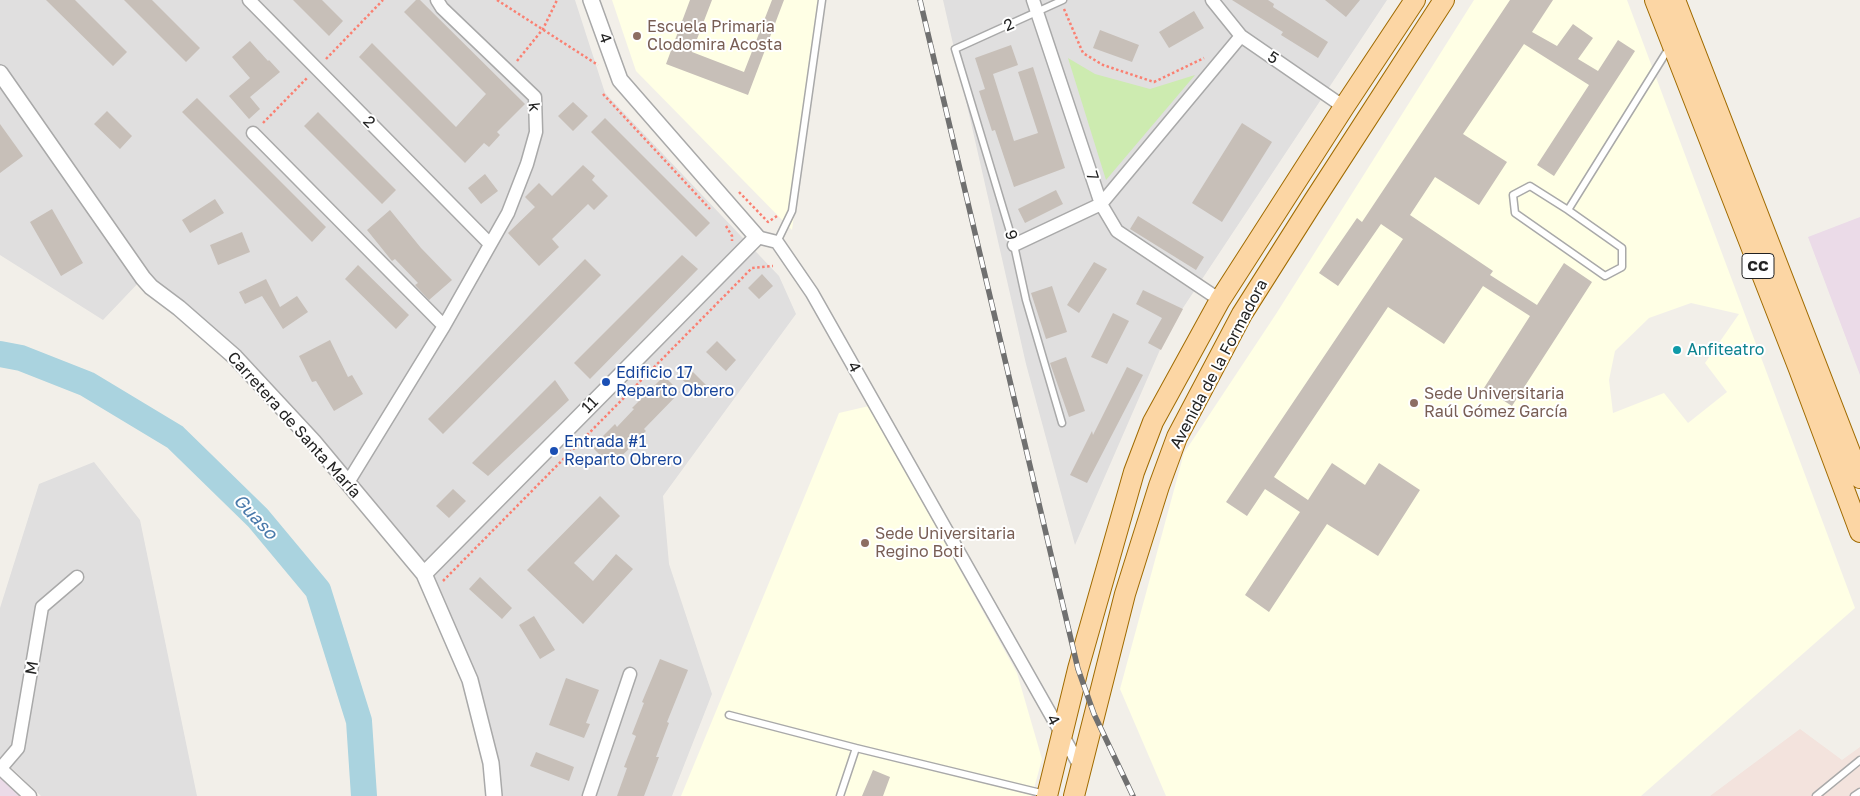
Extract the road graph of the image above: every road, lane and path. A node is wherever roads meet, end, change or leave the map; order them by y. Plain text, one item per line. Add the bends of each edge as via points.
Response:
1 (249, 0) edge
2 (383, 0) edge
3 (437, 0) edge
4 (497, 0) edge
5 (557, 0) edge
6 (591, 0) edge
7 (822, 0) edge
8 (1212, 0) edge
9 (1415, 0) edge
10 (1444, 0) edge
11 (1655, 0) edge
12 (1675, 0) edge
13 (1062, 1) edge
14 (1036, 6) edge
15 (543, 29) junction
16 (1240, 36) junction
17 (1680, 40) junction
18 (955, 49) joint
19 (1207, 57) dead end
20 (317, 69) junction
21 (0, 72) edge
22 (509, 72) junction
23 (620, 80) junction
24 (603, 94) dead end
25 (1344, 107) junction
26 (254, 133) joint
27 (1102, 204) junction
28 (710, 208) dead end
29 (1568, 210) junction
30 (724, 223) dead end
31 (757, 237) junction
32 (777, 242) junction
33 (490, 244) junction
34 (1014, 245) junction
35 (732, 248) dead end
36 (773, 266) dead end
37 (1220, 300) junction
38 (444, 326) junction
39 (1062, 423) dead end
40 (1860, 478) edge
41 (347, 484) junction
42 (1860, 532) edge
43 (424, 574) junction
44 (78, 576) dead end
45 (432, 592) junction
46 (630, 674) dead end
47 (729, 715) dead end
48 (1062, 736) junction
49 (856, 748) junction
50 (1860, 760) edge
51 (0, 768) edge
52 (1081, 768) junction
53 (1860, 792) edge
54 (30, 796) edge
55 (494, 796) edge
56 (590, 796) edge
57 (840, 796) edge
58 (1048, 796) edge
59 (1074, 796) edge
60 (1816, 796) edge
61 (1854, 796) edge

1 - 20 street, 2
2 - 20 path
3 - 22 street, k
4 - 15 path
5 - 15 path
6 - 23 street, 4
7 - 32 lane via 792,211
8 - 16 street, 5
9 - 25 main road, Avenida de la Formadora
10 - 52 main road, Avenida de la Formadora via 1242,314 1177,436 1125,594
11 - 17 main road, CC
12 - 17 main road, CC
13 - 14 lane, 2
13 - 19 path via 1083,53 1103,65 1154,82
14 - 18 lane, 2
14 - 27 street, 7
15 - 22 path
15 - 23 path
16 - 25 street, 5
16 - 27 street
17 - 29 lane
17 - 40 main road, CC
17 - 42 main road, CC
18 - 34 lane, 9
20 - 26 path
20 - 33 street, 2
21 - 41 street, Carretera de Santa María via 143,278 235,357 313,441
22 - 33 street, k via 535,97 536,132 508,212
23 - 31 street, 4
24 - 28 path
25 - 37 main road, Avenida de la Formadora
26 - 38 street
27 - 34 street
27 - 37 street, 7 via 1117,231
29 - 29 lane via 1622,248 1622,267 1605,276 1515,213 1513,195 1530,186
30 - 35 path via 732,236
31 - 32 street
31 - 43 street, 11
32 - 48 street, 4 via 812,293
33 - 38 street, k
34 - 39 lane, 9 via 1026,300
36 - 45 path via 752,268
37 - 48 main road, Avenida de la Formadora via 1152,422 1134,472
38 - 41 street, k
41 - 43 street, Carretera de Santa María
43 - 45 street, Carretera de Santa María
44 - 51 street, M via 42,607 18,748
45 - 55 street, Carretera de Santa María via 470,680 491,763
46 - 56 street
47 - 49 lane
48 - 52 street, 4
48 - 58 main road, Avenida de la Formadora
49 - 57 lane
49 - 58 lane
50 - 60 lane
51 - 54 street
52 - 59 main road, Avenida de la Formadora
53 - 61 lane

